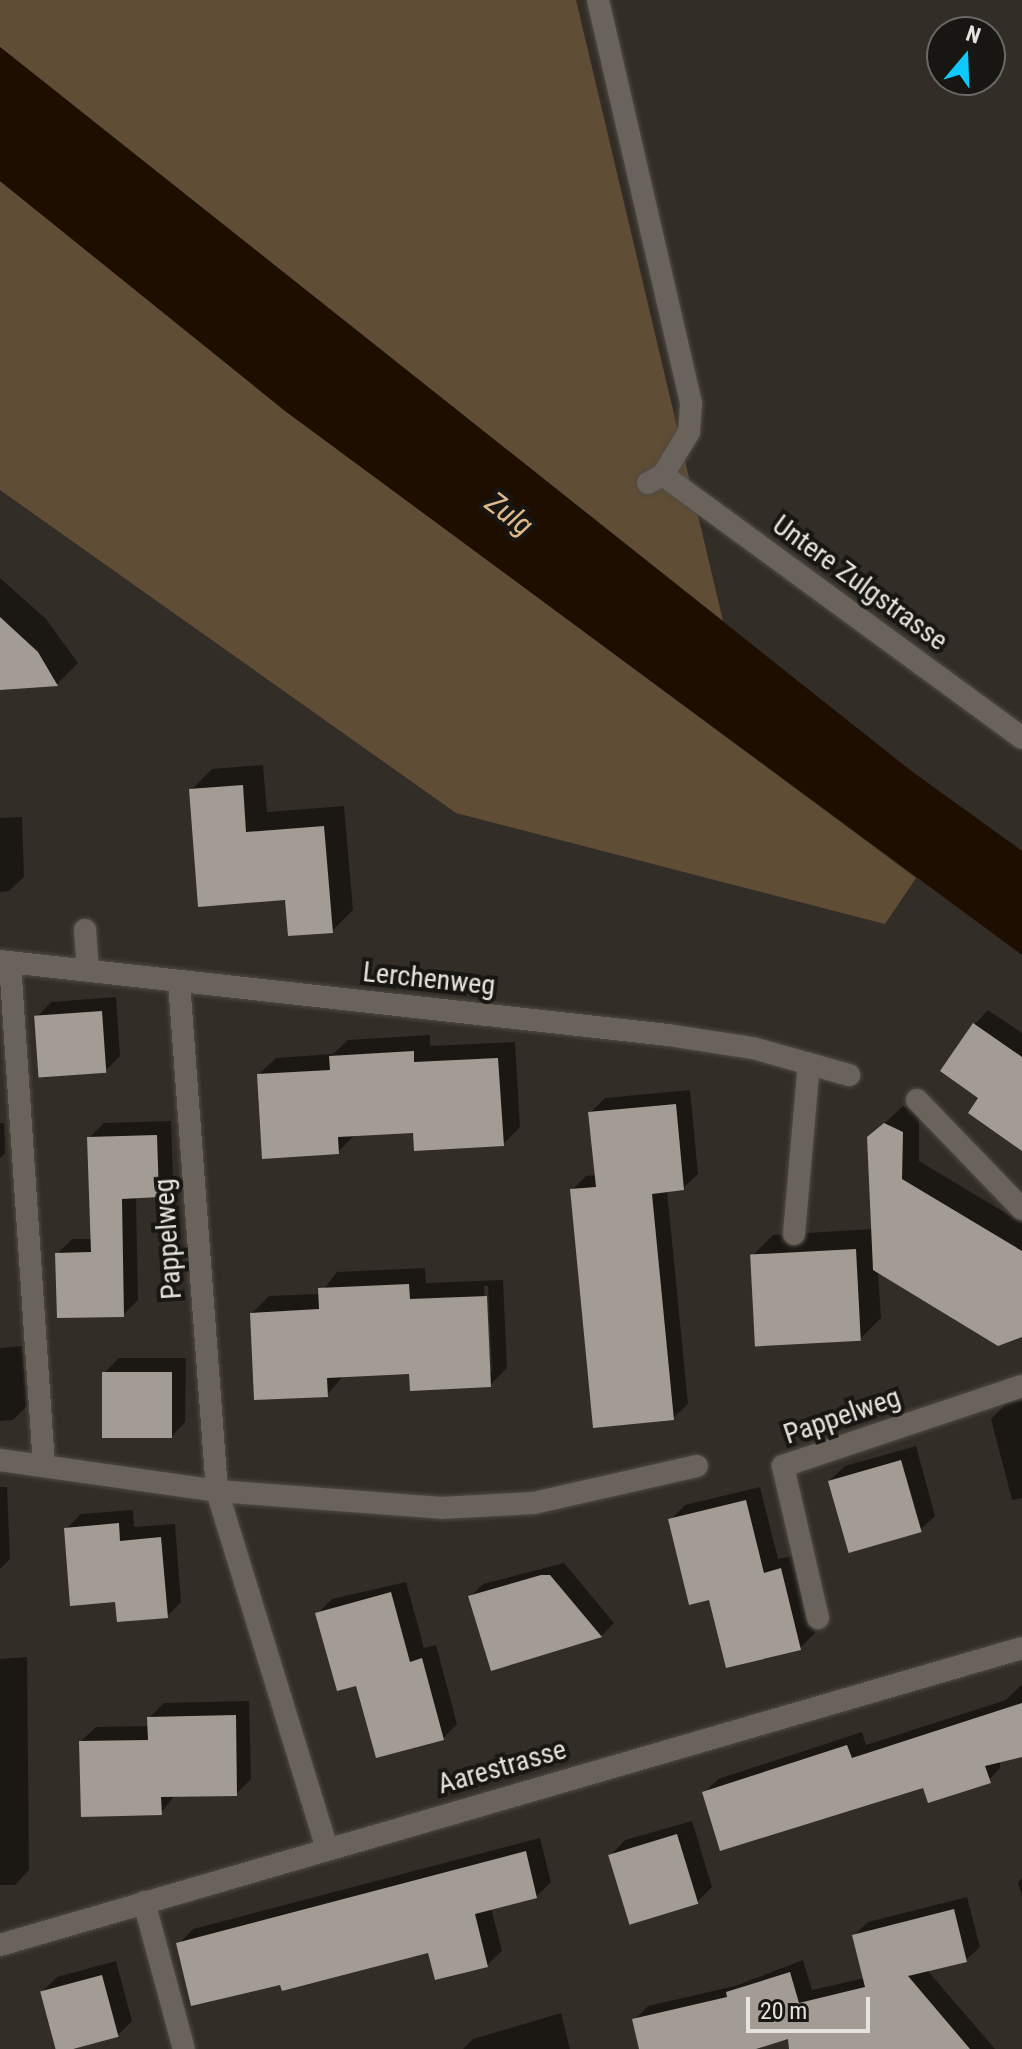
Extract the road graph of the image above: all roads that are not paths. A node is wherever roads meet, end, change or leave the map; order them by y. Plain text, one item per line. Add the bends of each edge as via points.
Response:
1 (598, 0) edge
2 (1022, 738) edge
3 (85, 930) dead end
4 (5, 962) edge
5 (88, 970) junction
6 (179, 982) junction
7 (809, 1064) junction
8 (849, 1075) dead end
9 (917, 1100) dead end
10 (1022, 1209) edge
11 (794, 1234) dead end
12 (1022, 1386) edge
13 (0, 1460) edge
14 (44, 1466) junction
15 (697, 1466) dead end
16 (217, 1491) junction
17 (818, 1618) dead end
18 (1022, 1648) edge
19 (327, 1849) junction
20 (144, 1902) junction
21 (0, 1945) edge
22 (184, 2049) edge

1 - 2 street, Untere Zulgstrasse via 691,404 689,432 656,479
3 - 5 street
4 - 5 street, Lerchenweg
4 - 14 street
5 - 6 street, Lerchenweg
6 - 7 street, Lerchenweg via 668,1035 753,1048
6 - 16 street, Pappelweg
7 - 8 street, Lerchenweg
7 - 11 street
9 - 10 street
12 - 17 street, Pappelweg via 783,1466
13 - 14 street
14 - 16 street
15 - 16 street via 534,1503 490,1507
16 - 19 street, Pappelweg
18 - 19 street, Aarestrasse
19 - 20 street, Aarestrasse
20 - 21 street, Aarestrasse
20 - 22 street

